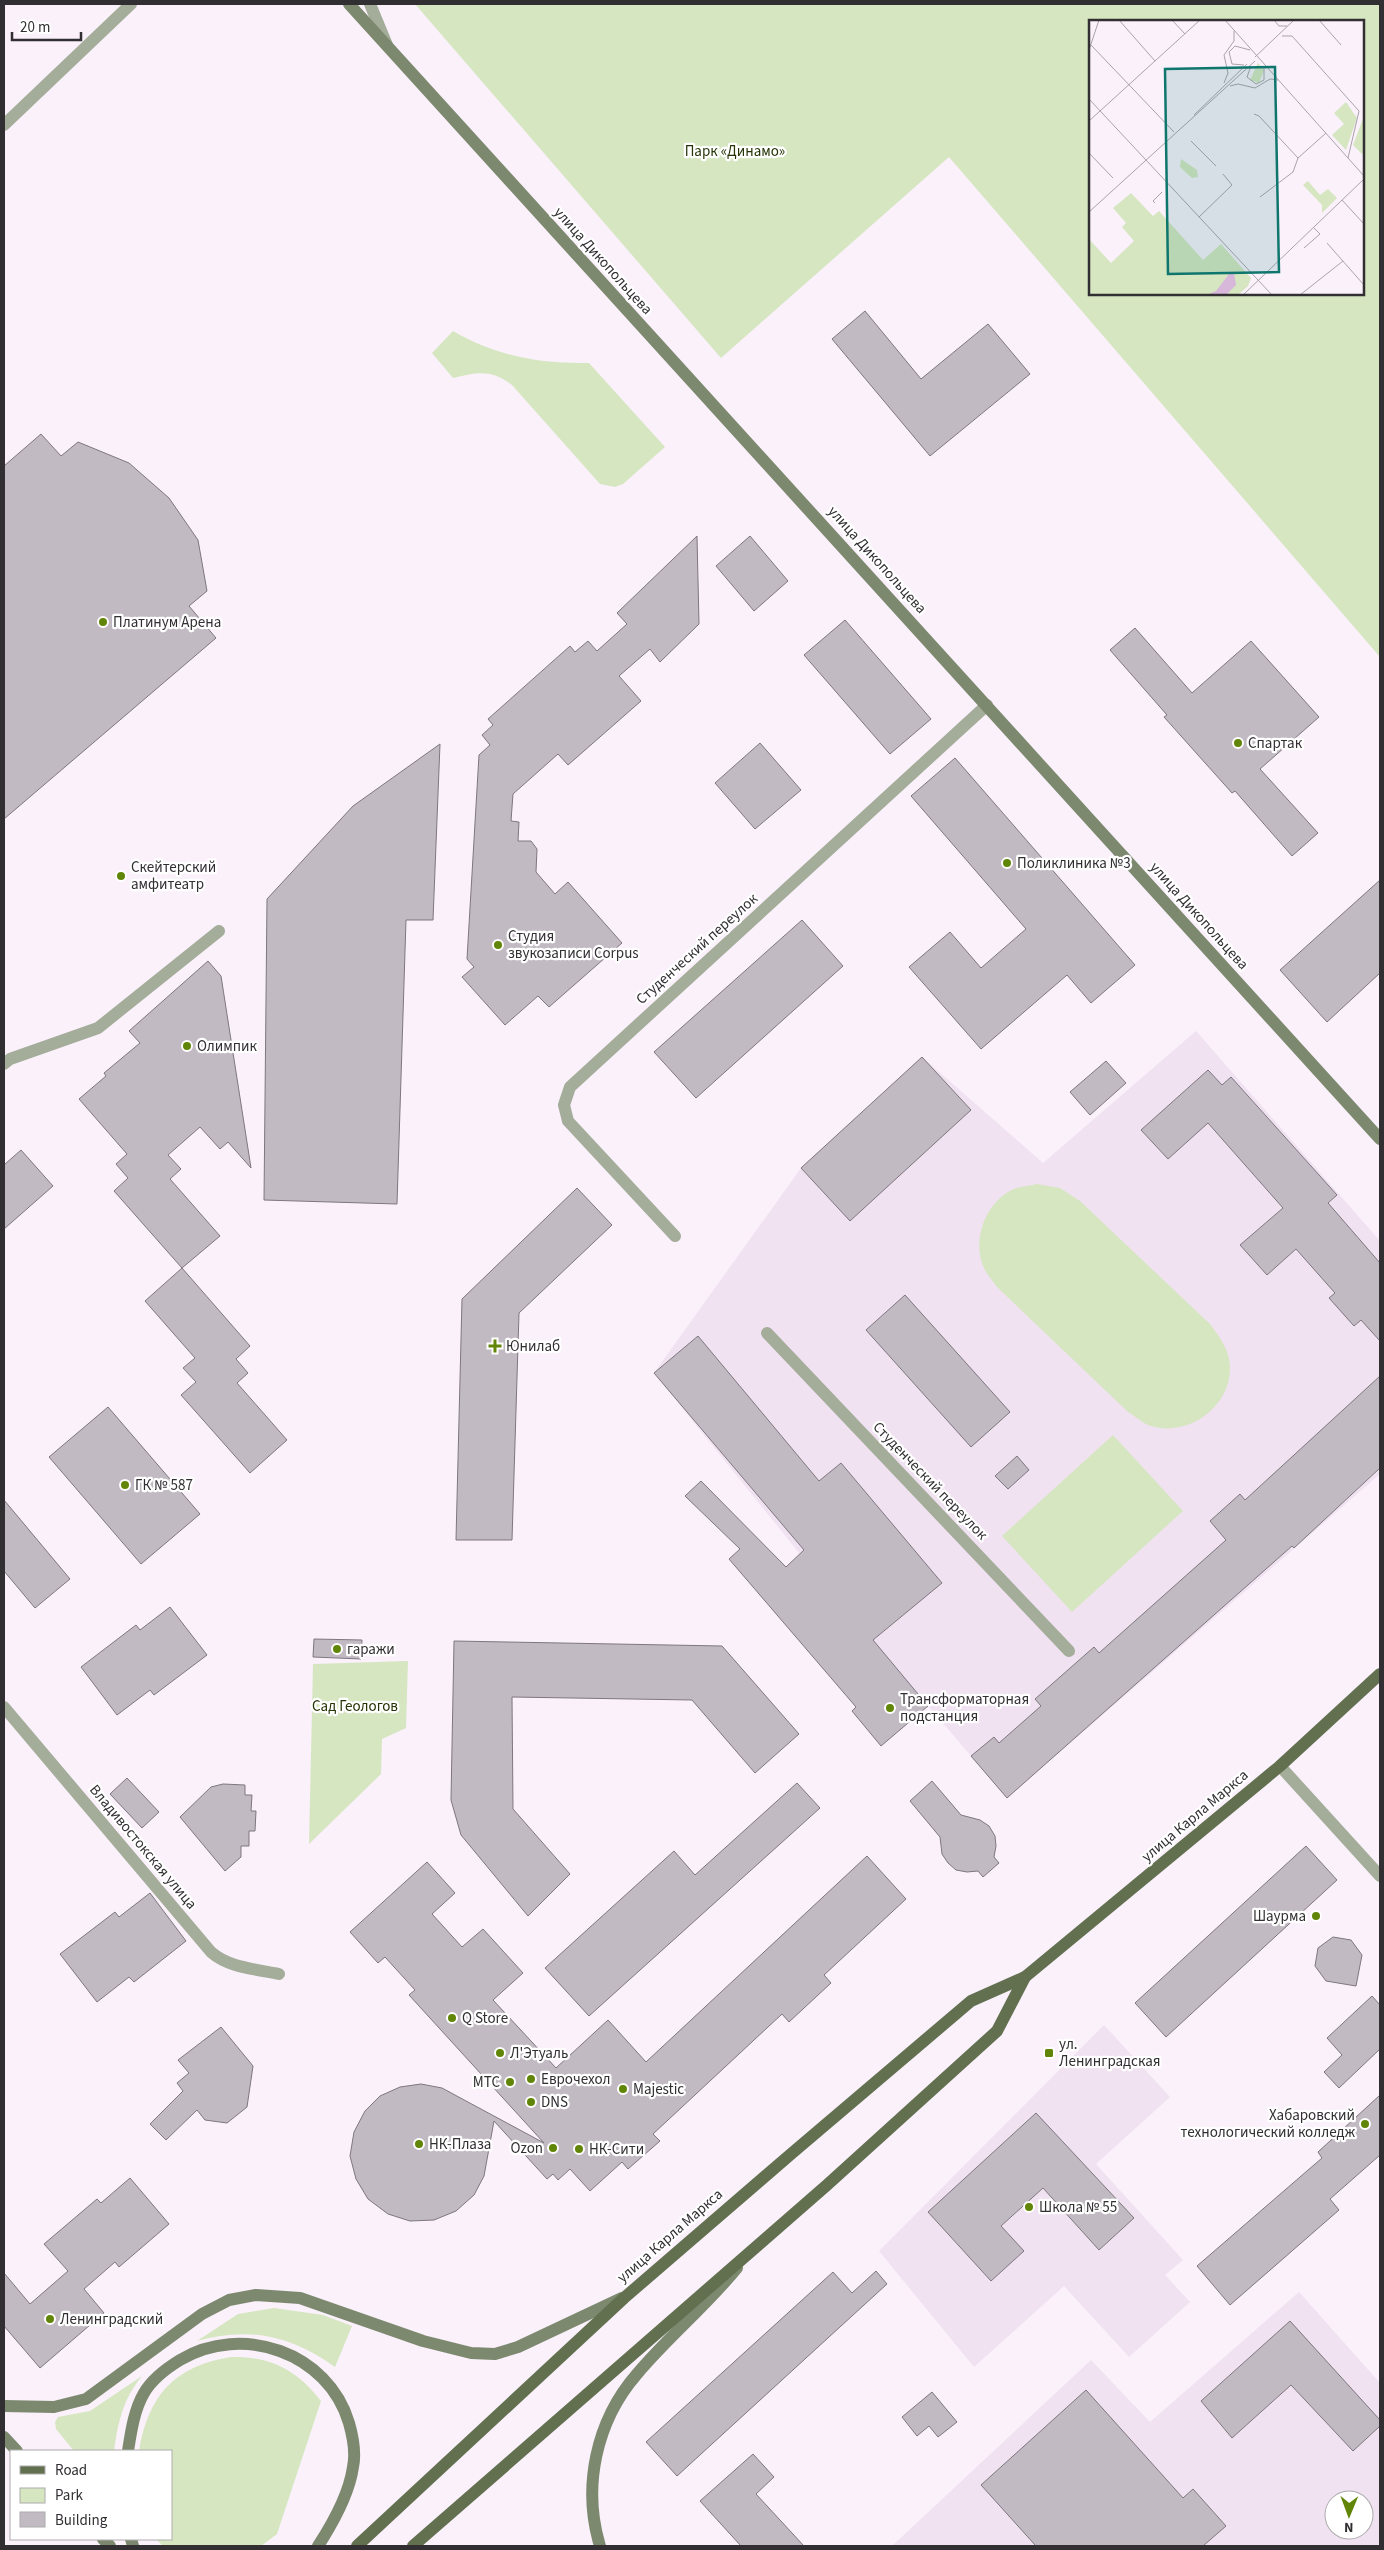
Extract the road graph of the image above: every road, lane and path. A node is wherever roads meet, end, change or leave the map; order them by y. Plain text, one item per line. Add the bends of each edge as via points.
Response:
1 (131, 4) edge
2 (349, 4) edge
3 (370, 4) edge
4 (389, 50) junction
5 (4, 124) edge
6 (988, 705) junction
7 (219, 931) dead end
8 (4, 1064) edge
9 (1380, 1139) edge
10 (675, 1236) dead end
11 (767, 1333) dead end
12 (1070, 1650) dead end
13 (1380, 1674) edge
14 (4, 1707) edge
15 (1280, 1766) junction
16 (1380, 1876) edge
17 (280, 1974) dead end
18 (1025, 1977) junction
19 (751, 2252) junction
20 (624, 2298) junction
21 (4, 2406) edge
22 (4, 2437) edge
23 (16, 2450) edge
24 (128, 2450) edge
25 (318, 2546) edge
26 (357, 2546) edge
27 (413, 2546) edge
28 (600, 2546) edge

1 - 5 street
2 - 4 main road, улица Дикопольцева
3 - 4 street
4 - 6 main road, улица Дикопольцева
6 - 9 main road, улица Дикопольцева
6 - 10 street, Студенческий переулок via 570,1087 564,1105 568,1121
7 - 8 street via 98,1028 10,1058
11 - 12 street, Студенческий переулок
13 - 15 main road, улица Карла Маркса
14 - 17 street, Владивостокская улица via 219,1960
15 - 16 street
15 - 18 main road, улица Карла Маркса
18 - 19 main road, улица Карла Маркса via 997,2031
18 - 20 main road, улица Карла Маркса via 971,2001
19 - 27 main road, улица Карла Маркса
19 - 28 main road via 715,2295 636,2374 612,2413 596,2453 592,2478 591,2502
20 - 21 main road via 518,2347 495,2354 471,2353 423,2341 300,2298 256,2295 229,2300 209,2310 86,2398 72,2404 33,2408
20 - 26 main road, улица Карла Маркса
22 - 23 main road
24 - 25 main road via 145,2392 173,2364 198,2351 228,2344 246,2343 289,2354 327,2381 337,2394 346,2413 354,2449 354,2467 347,2492

